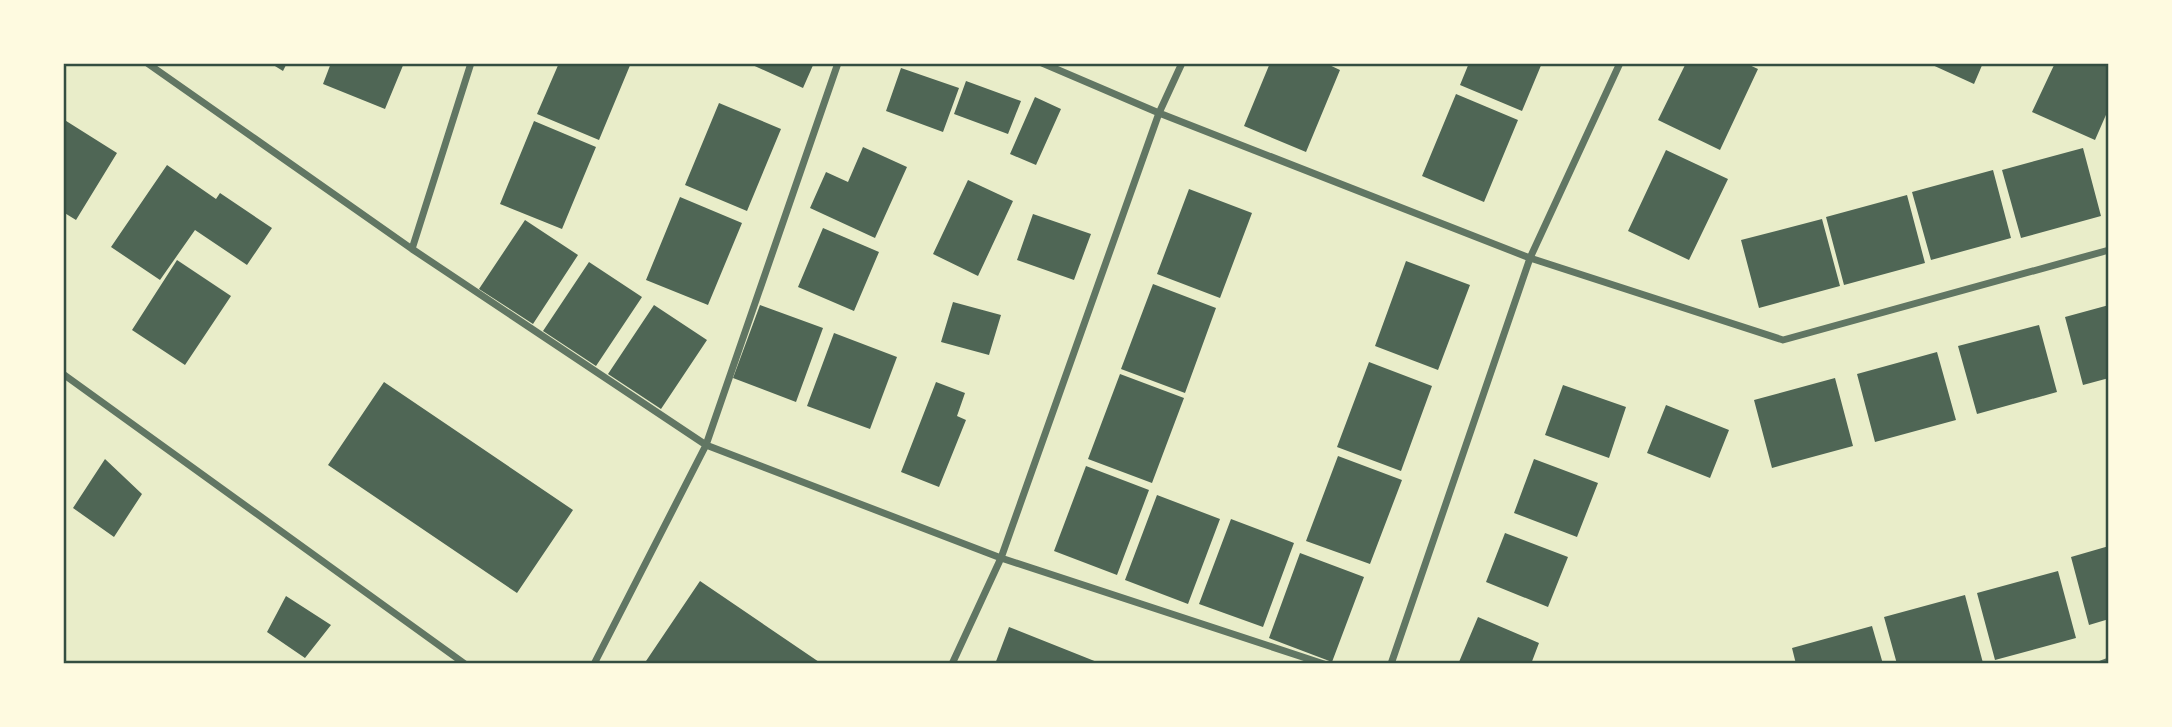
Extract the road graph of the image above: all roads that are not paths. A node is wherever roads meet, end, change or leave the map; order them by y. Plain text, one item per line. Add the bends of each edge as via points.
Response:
1 (147, 63) edge
2 (471, 63) edge
3 (838, 63) edge
4 (1042, 63) edge
5 (1182, 63) edge
6 (1620, 63) edge
7 (1159, 113) junction
8 (412, 249) junction
9 (2109, 250) edge
10 (1530, 258) junction
11 (63, 374) edge
12 (705, 445) junction
13 (1002, 558) junction
14 (2109, 661) edge
15 (465, 664) edge
16 (594, 664) edge
17 (952, 664) edge
18 (1324, 664) edge
19 (1391, 664) edge
20 (2101, 664) edge

1 - 8 street
2 - 8 street
3 - 12 street
4 - 7 street
5 - 7 street
6 - 10 street
7 - 10 street
7 - 13 street
8 - 12 street
9 - 10 street via 1783,340
10 - 19 street
11 - 15 street
12 - 13 street
12 - 16 street
13 - 17 street
13 - 18 street
14 - 20 street

